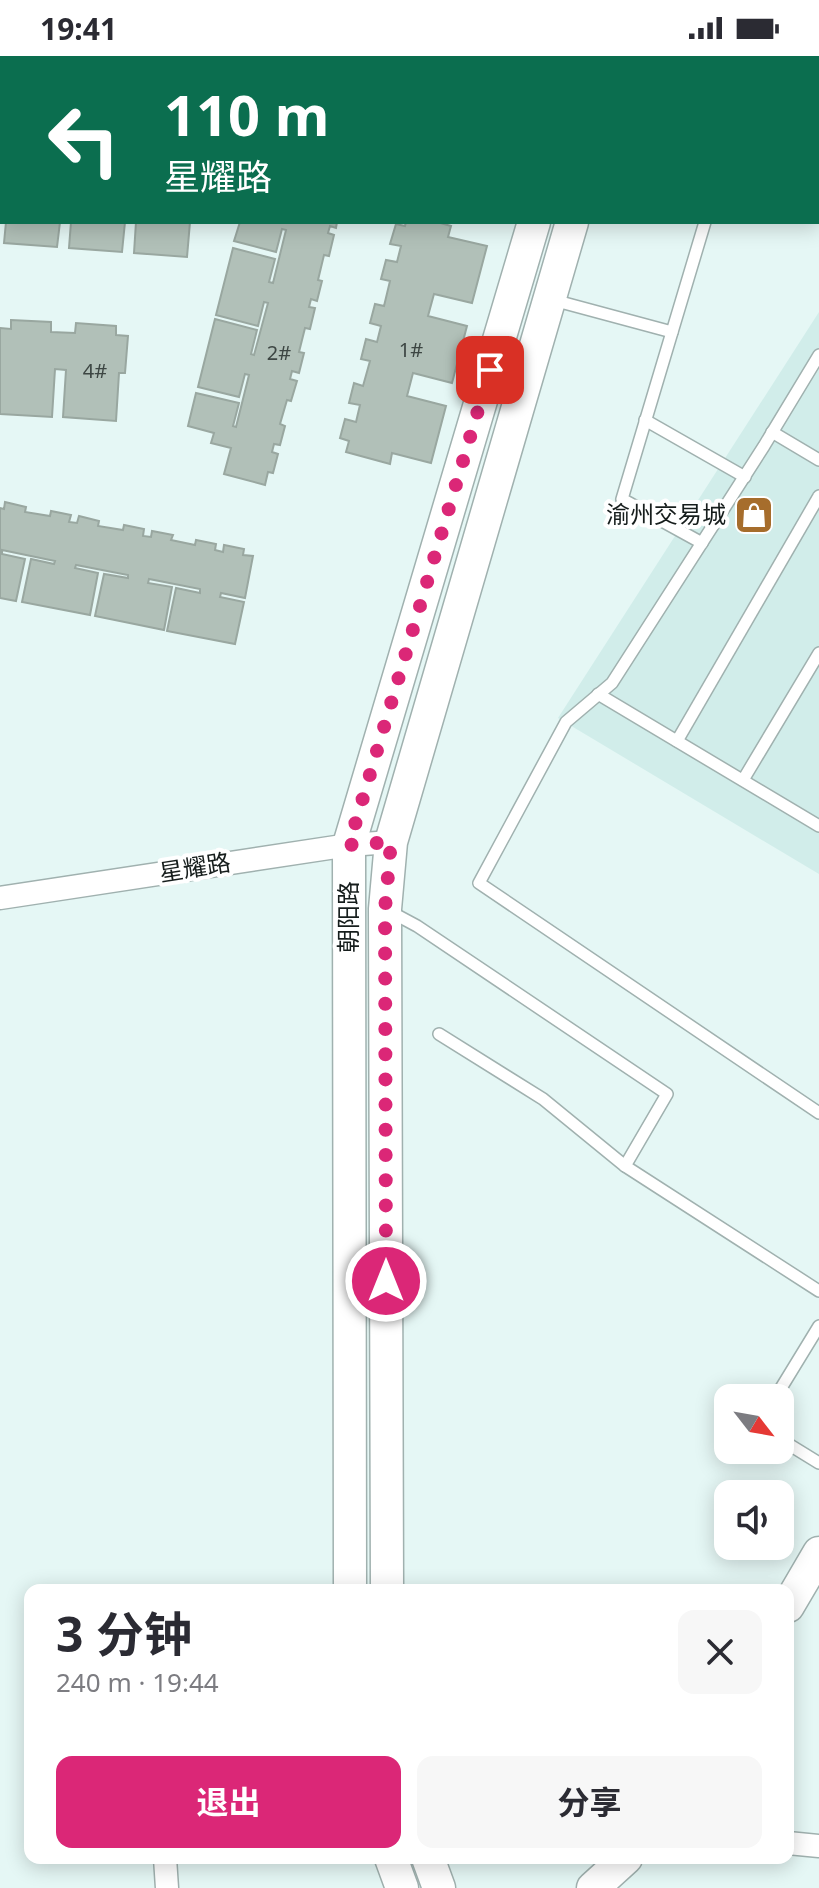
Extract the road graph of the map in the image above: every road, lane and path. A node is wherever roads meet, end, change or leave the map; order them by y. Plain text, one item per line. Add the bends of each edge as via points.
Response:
1 (533, 224) edge
2 (571, 224) edge
3 (704, 224) edge
4 (550, 299) junction
5 (672, 332) junction
6 (819, 355) edge
7 (645, 420) junction
8 (772, 432) junction
9 (819, 460) edge
10 (745, 477) junction
11 (819, 496) edge
12 (702, 543) junction
13 (819, 653) edge
14 (598, 694) junction
15 (677, 741) junction
16 (743, 780) junction
17 (819, 826) edge
18 (391, 842) junction
19 (349, 845) junction
20 (0, 898) edge
21 (385, 909) junction
22 (439, 1034) dead end
23 (819, 1113) edge
24 (625, 1166) junction
25 (819, 1291) edge
26 (819, 1326) edge
27 (784, 1384) edge
28 (794, 1448) edge
29 (819, 1463) edge
30 (819, 1553) edge
31 (350, 1584) edge
32 (387, 1584) edge
33 (794, 1596) edge
34 (794, 1844) edge
35 (819, 1846) edge
36 (165, 1864) edge
37 (393, 1864) edge
38 (430, 1864) edge
39 (619, 1864) edge
40 (167, 1888) edge
41 (402, 1888) edge
42 (439, 1888) edge
43 (593, 1888) edge

1 - 19 main road, 朝阳路
2 - 4 main road, 朝阳路
3 - 5 lane
4 - 5 lane
4 - 18 main road, 朝阳路
5 - 7 lane
6 - 8 lane
7 - 10 lane
7 - 12 lane via 622,499
8 - 9 lane
8 - 10 lane
10 - 12 lane
11 - 15 lane
12 - 14 lane via 612,683
13 - 16 lane
14 - 15 lane
14 - 23 lane via 566,722 479,883
15 - 16 lane
16 - 17 lane
18 - 19 street, 星耀路
18 - 21 main road, 朝阳路
19 - 20 street, 星耀路
19 - 31 main road, 朝阳路
21 - 24 lane via 667,1094
21 - 32 main road, 朝阳路
22 - 24 lane via 543,1099
24 - 25 lane
26 - 27 lane
28 - 29 lane
30 - 33 main road
34 - 35 street
36 - 40 street
37 - 41 main road
38 - 42 main road
39 - 43 main road

